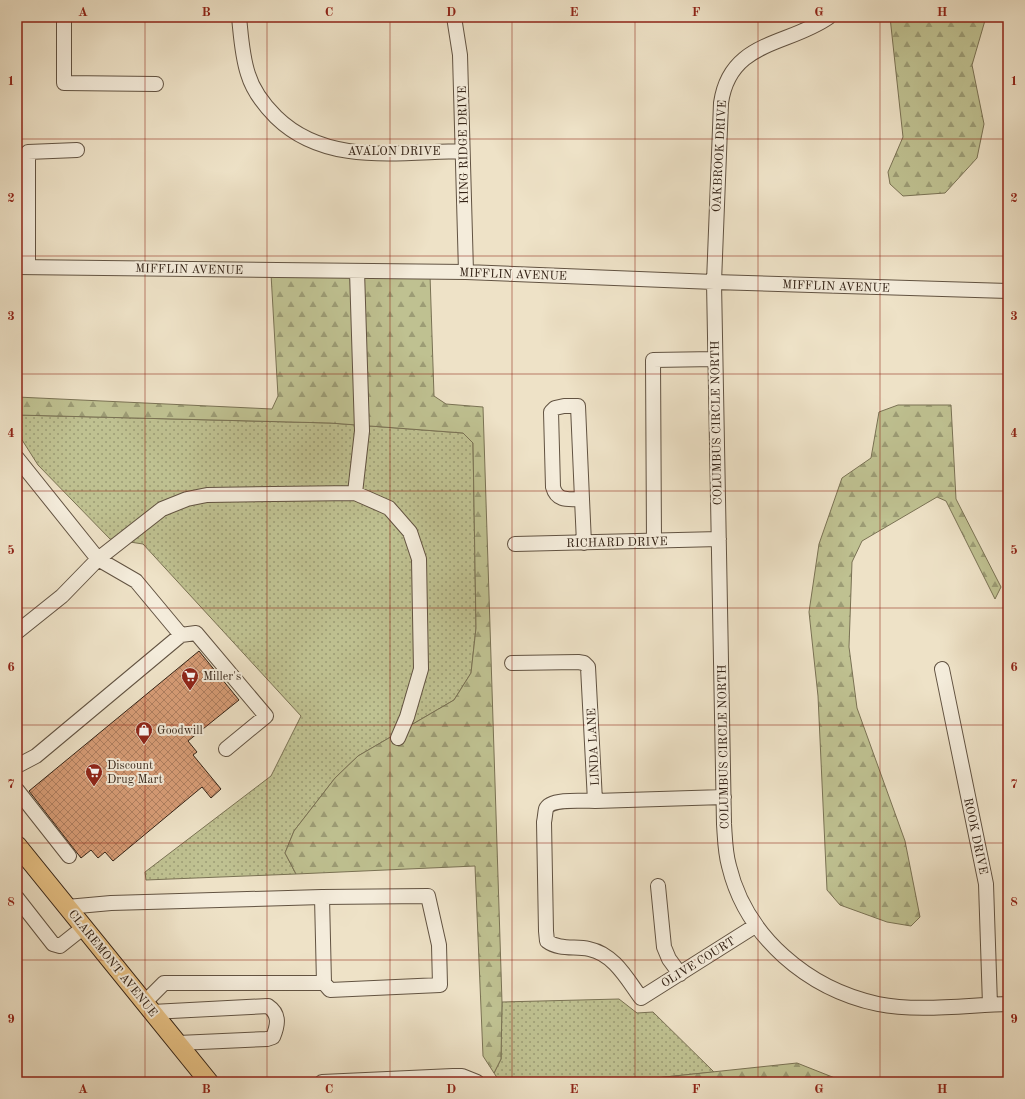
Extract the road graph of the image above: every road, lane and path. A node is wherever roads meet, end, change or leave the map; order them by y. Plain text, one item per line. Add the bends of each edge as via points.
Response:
1 (64, 17) edge
2 (239, 17) edge
3 (454, 17) edge
4 (829, 17) edge
5 (156, 84) dead end
6 (77, 150) dead end
7 (462, 151) junction
8 (23, 267) edge
9 (357, 271) junction
10 (466, 272) junction
11 (714, 282) junction
12 (1008, 291) edge
13 (715, 359) junction
14 (17, 458) edge
15 (355, 493) junction
16 (582, 499) junction
17 (719, 539) junction
18 (654, 541) junction
19 (584, 542) junction
20 (515, 544) dead end
21 (98, 559) junction
22 (17, 632) edge
23 (182, 635) junction
24 (512, 663) dead end
25 (942, 669) dead end
26 (398, 738) dead end
27 (226, 749) dead end
28 (17, 766) edge
29 (17, 790) edge
30 (724, 798) junction
31 (595, 801) junction
32 (18, 847) edge
33 (69, 856) dead end
34 (658, 886) dead end
35 (322, 897) junction
36 (17, 898) edge
37 (67, 907) junction
38 (756, 926) junction
39 (84, 927) junction
40 (680, 974) junction
41 (324, 983) junction
42 (1008, 1004) edge
43 (990, 1005) junction
44 (148, 1007) junction
45 (178, 1044) junction
46 (210, 1082) edge
47 (322, 1082) edge
48 (477, 1082) edge

1 - 5 street via 64,83
2 - 7 street, AVALON DRIVE via 244,61 253,87 268,110 301,137 334,149 359,153
3 - 7 street, KING RIDGE DRIVE via 460,55
4 - 11 street, OAKBROOK DRIVE via 804,31 752,52 731,73 726,83 721,103
6 - 8 street via 28,152
7 - 10 street, KING RIDGE DRIVE
8 - 9 street, MIFFLIN AVENUE
9 - 10 street, MIFFLIN AVENUE
9 - 15 street via 362,431
10 - 11 street, MIFFLIN AVENUE
11 - 12 street, MIFFLIN AVENUE
11 - 13 street, COLUMBUS CIRCLE NORTH
13 - 17 street, COLUMBUS CIRCLE NORTH
13 - 18 street via 653,360
14 - 21 street
15 - 21 street via 207,495 187,499 162,509
15 - 26 street via 389,508 410,532 419,559 421,670
16 - 16 street via 565,500 555,494 551,419 551,412 555,408 578,406
16 - 19 street
17 - 18 street, RICHARD DRIVE
17 - 30 street, COLUMBUS CIRCLE NORTH
18 - 19 street, RICHARD DRIVE
19 - 20 street, RICHARD DRIVE
21 - 22 street via 62,596
21 - 23 street via 136,581
23 - 27 street via 196,633 266,716
23 - 28 street via 36,756
24 - 31 street, LINDA LANE via 578,662 588,667
25 - 43 street, ROOK DRIVE via 986,884
29 - 33 street
30 - 31 street, LINDA LANE
30 - 38 street, COLUMBUS CIRCLE NORTH via 729,866 744,906
31 - 40 street, OLIVE COURT via 557,802 546,809 544,822 547,941 553,946 590,949 606,956 624,974 641,998
32 - 37 main road, CLAREMONT AVENUE
34 - 40 street via 664,947 668,959
35 - 37 street via 111,903
35 - 41 street
35 - 41 street via 428,896 439,945 440,985 330,990
36 - 39 street via 53,944 60,946
37 - 39 main road, CLAREMONT AVENUE
38 - 40 street, OLIVE COURT
38 - 43 street, COLUMBUS CIRCLE NORTH via 771,945 798,968 842,994 893,1006
39 - 44 main road, CLAREMONT AVENUE
41 - 44 street via 164,983
42 - 43 street, COLUMBUS CIRCLE NORTH
44 - 45 main road, CLAREMONT AVENUE
44 - 45 street via 268,1006 277,1016 277,1028 273,1037 267,1039
45 - 46 main road, CLAREMONT AVENUE
47 - 48 street via 458,1076

